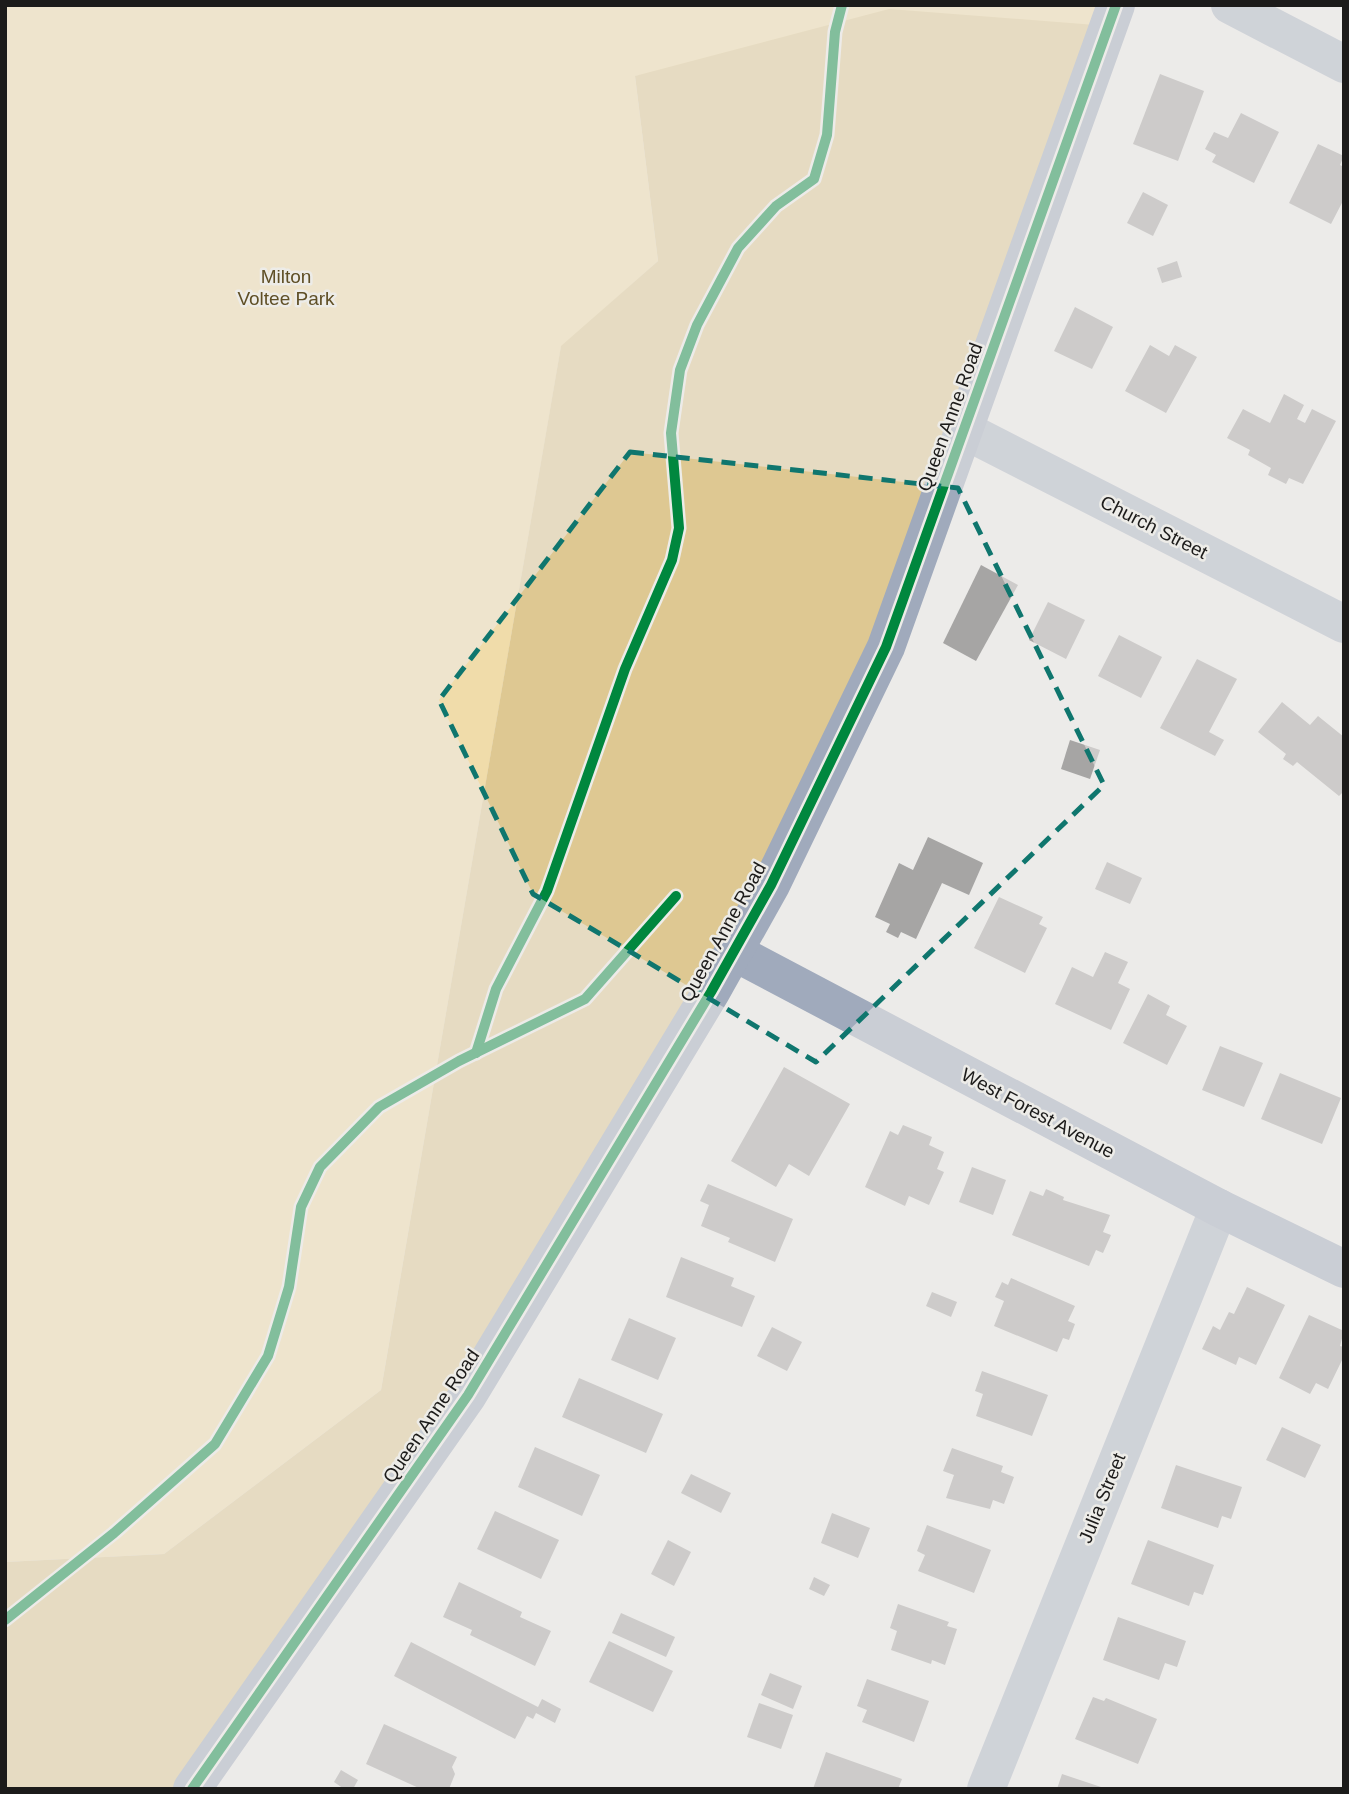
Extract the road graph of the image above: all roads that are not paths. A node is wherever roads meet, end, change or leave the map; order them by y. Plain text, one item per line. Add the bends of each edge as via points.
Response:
1 (1116, 5) edge
2 (1230, 5) edge
3 (1344, 64) edge
4 (964, 430) junction
5 (1344, 624) edge
6 (734, 952) junction
7 (1219, 1208) junction
8 (1344, 1269) edge
9 (192, 1789) edge
10 (986, 1789) edge

1 - 4 street, Queen Anne Road
2 - 3 street
4 - 5 street, Church Street
4 - 6 street, Queen Anne Road via 886,647
6 - 7 street, West Forest Avenue
6 - 9 street, Queen Anne Road via 468,1395
7 - 8 street, West Forest Avenue
7 - 10 street, Julia Street

